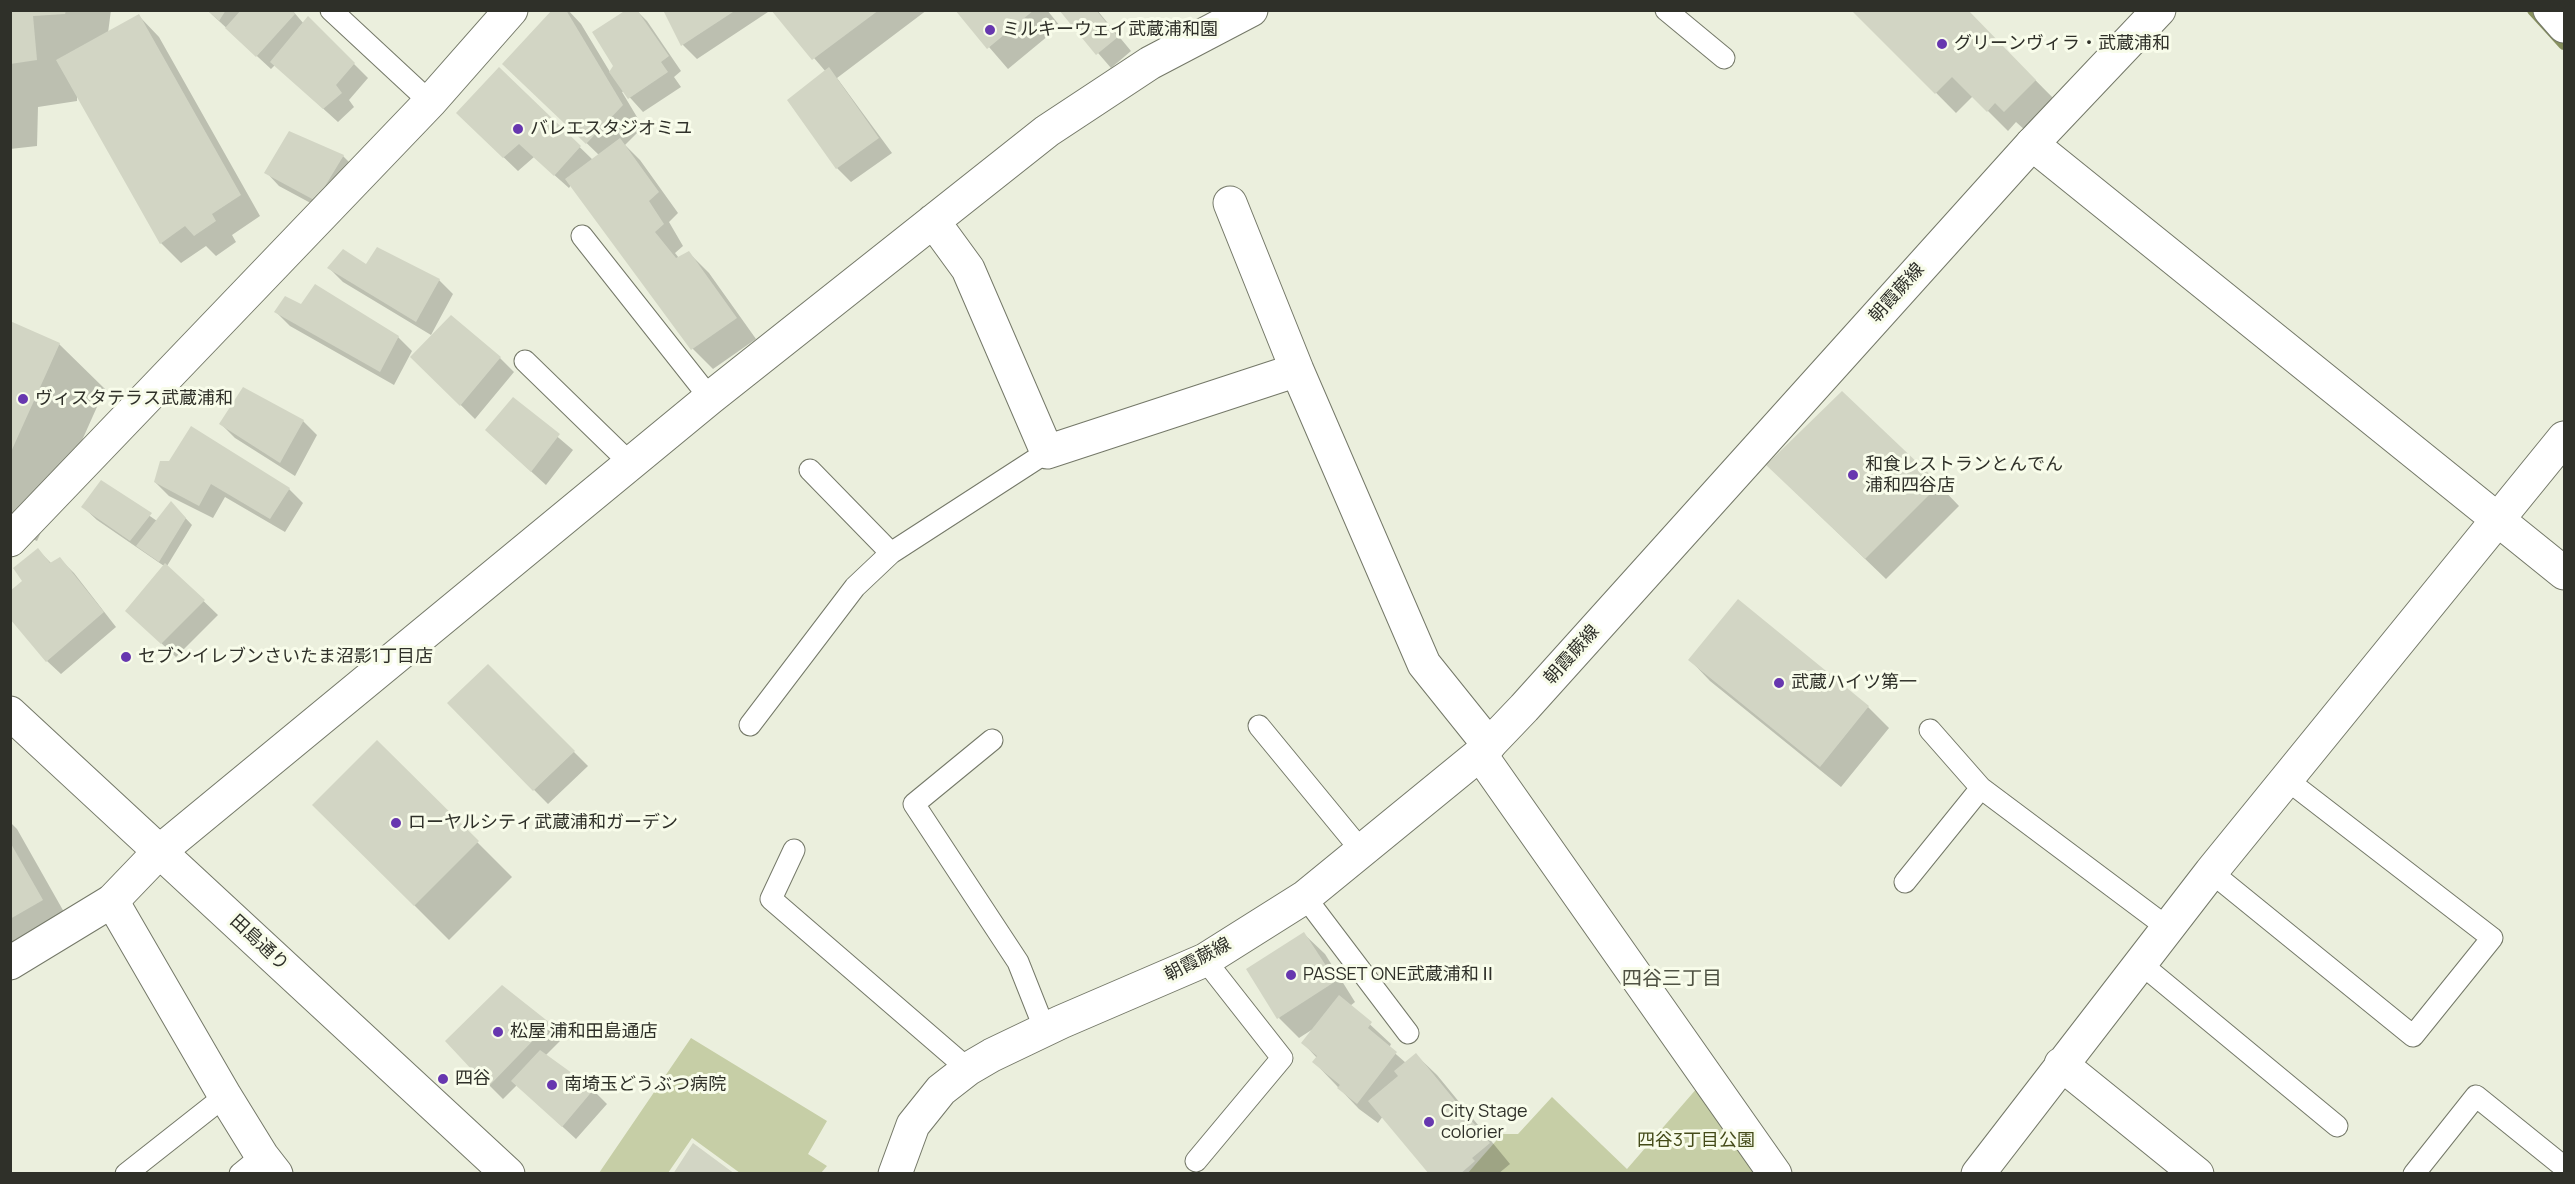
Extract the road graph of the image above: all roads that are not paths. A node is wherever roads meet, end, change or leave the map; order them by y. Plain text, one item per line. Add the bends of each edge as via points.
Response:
1 (331, 10) edge
2 (511, 10) edge
3 (1251, 10) edge
4 (1666, 10) edge
5 (2550, 10) edge
6 (2155, 12) edge
7 (2565, 26) edge
8 (1724, 58) dead end
9 (430, 102) junction
10 (2032, 144) junction
11 (1230, 203) dead end
12 (933, 221) junction
13 (582, 236) dead end
14 (525, 361) dead end
15 (1297, 370) junction
16 (710, 398) junction
17 (2565, 438) edge
18 (1047, 452) junction
19 (631, 464) junction
20 (810, 470) dead end
21 (2498, 519) junction
22 (10, 540) edge
23 (891, 553) junction
24 (2565, 573) edge
25 (10, 713) edge
26 (750, 725) dead end
27 (1259, 726) dead end
28 (1930, 730) dead end
29 (992, 740) dead end
30 (1484, 749) junction
31 (2286, 779) junction
32 (1981, 788) junction
33 (794, 850) dead end
34 (1361, 850) junction
35 (160, 851) junction
36 (2211, 872) junction
37 (1905, 882) dead end
38 (1305, 897) junction
39 (112, 901) junction
40 (2168, 928) junction
41 (1205, 960) junction
42 (10, 963) edge
43 (2140, 963) junction
44 (1046, 1030) junction
45 (1408, 1033) dead end
46 (2061, 1064) junction
47 (968, 1069) junction
48 (225, 1096) junction
49 (2337, 1126) dead end
50 (1196, 1161) dead end
51 (2565, 1167) edge
52 (259, 1168) edge
53 (126, 1173) edge
54 (508, 1173) edge
55 (895, 1173) edge
56 (1775, 1173) edge
57 (1978, 1173) edge
58 (2197, 1173) edge
59 (2414, 1173) edge

1 - 9 lane
2 - 9 street
3 - 12 street via 1150,63 1047,130
4 - 8 lane
5 - 7 street
6 - 10 street, 朝霞蕨線
9 - 22 street
10 - 21 street
10 - 30 street, 朝霞蕨線
11 - 15 street
12 - 16 street
12 - 18 street via 968,269
13 - 16 lane
14 - 19 lane
15 - 18 street
15 - 30 street via 1424,664
16 - 19 street
17 - 21 street
18 - 23 lane
19 - 35 street
20 - 23 lane
21 - 24 street
21 - 31 street
23 - 26 lane via 855,588
25 - 35 street, 田島通り
27 - 34 lane
28 - 32 lane
29 - 44 lane via 914,804 1018,962
30 - 34 street, 朝霞蕨線
30 - 56 street
31 - 36 street
31 - 36 lane via 2492,938 2413,1036
32 - 37 lane
32 - 40 lane
33 - 47 lane via 771,899
34 - 38 street, 朝霞蕨線
35 - 39 street
35 - 54 street, 田島通り
36 - 40 street
38 - 41 street, 朝霞蕨線
38 - 45 lane
39 - 42 street
39 - 48 street
40 - 43 street
41 - 44 street, 朝霞蕨線
41 - 50 lane via 1282,1058
43 - 46 street
43 - 49 lane
44 - 47 street, 朝霞蕨線
46 - 57 street
46 - 58 street
47 - 55 street, 朝霞蕨線 via 941,1090 913,1125
48 - 52 street
48 - 53 lane
51 - 59 lane via 2476,1096

